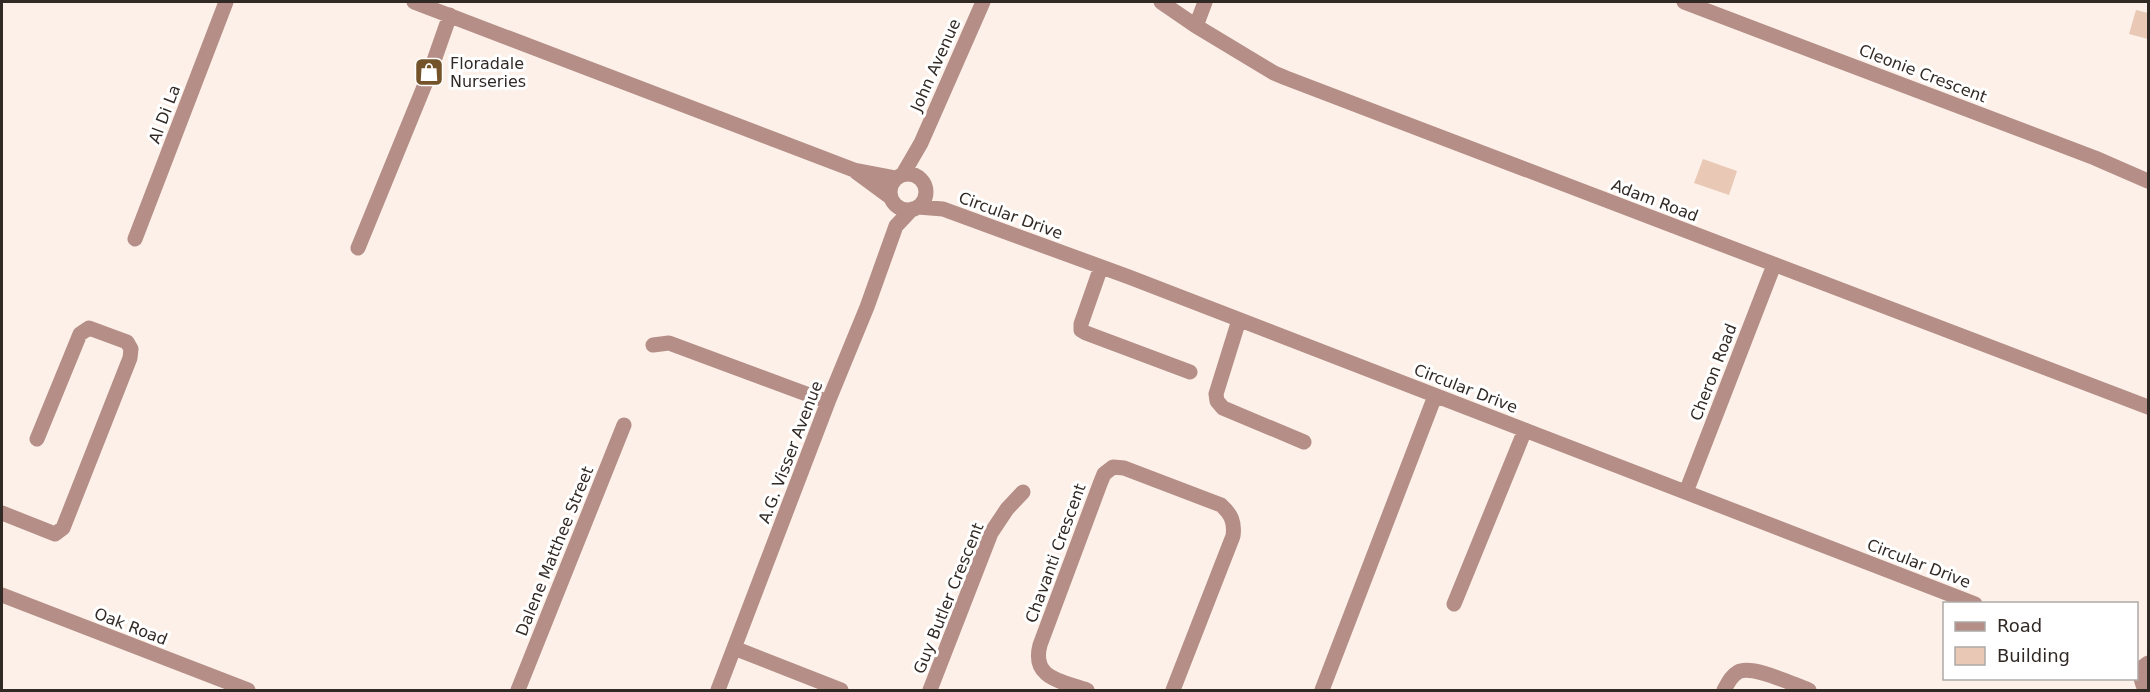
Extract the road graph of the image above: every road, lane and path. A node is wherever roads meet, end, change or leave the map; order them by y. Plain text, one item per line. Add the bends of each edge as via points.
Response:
1 (226, 2) edge
2 (414, 2) edge
3 (983, 2) edge
4 (1161, 2) edge
5 (1205, 2) edge
6 (1684, 2) edge
7 (450, 15) junction
8 (1196, 26) junction
9 (921, 143) junction
10 (854, 170) junction
11 (899, 176) junction
12 (2148, 181) edge
13 (924, 184) junction
14 (892, 200) junction
15 (915, 208) junction
16 (943, 209) junction
17 (896, 226) junction
18 (135, 239) dead end
19 (358, 248) dead end
20 (1774, 265) junction
21 (1101, 267) junction
22 (1239, 320) junction
23 (653, 345) dead end
24 (1190, 372) dead end
25 (1435, 396) junction
26 (828, 402) junction
27 (2147, 403) edge
28 (624, 425) dead end
29 (1525, 430) junction
30 (37, 439) dead end
31 (1304, 442) dead end
32 (1023, 492) dead end
33 (1686, 492) junction
34 (2, 513) edge
35 (2, 595) edge
36 (1972, 602) edge
37 (1454, 604) dead end
38 (734, 648) junction
39 (2148, 663) edge
40 (2142, 685) edge
41 (248, 690) edge
42 (518, 690) edge
43 (718, 690) edge
44 (841, 690) edge
45 (930, 690) edge
46 (1087, 690) edge
47 (1173, 690) edge
48 (1322, 690) edge
49 (1724, 690) edge
50 (1809, 690) edge

1 - 18 street, Al Di La
2 - 7 street
3 - 9 street, John Avenue
4 - 8 street, Adam Road
5 - 8 street
6 - 12 street, Cleonie Crescent
7 - 10 street
7 - 19 street
8 - 20 street, Adam Road via 1286,78
9 - 11 street, John Avenue
9 - 13 street, John Avenue
10 - 11 street
10 - 14 street
11 - 13 street via 910,174
11 - 14 street via 890,186
13 - 15 street via 926,194
13 - 16 street, Circular Drive
14 - 15 street via 905,210
14 - 17 street, A.G. Visser Avenue
15 - 16 street, Circular Drive
15 - 17 street, A.G. Visser Avenue
16 - 21 street, Circular Drive
17 - 26 street, A.G. Visser Avenue
20 - 27 street, Adam Road
20 - 33 street, Cheron Road
21 - 22 street, Circular Drive
21 - 24 street via 1081,330
22 - 25 street, Circular Drive
22 - 31 street via 1216,402
23 - 26 street via 669,342
25 - 29 street, Circular Drive
25 - 48 street
26 - 38 street, A.G. Visser Avenue
28 - 42 street, Dalene Matthee Street
29 - 33 street, Circular Drive
29 - 37 street
30 - 34 street via 80,334 89,328 127,342 130,358 63,528 55,534
32 - 45 street, Guy Butler Crescent via 991,533
33 - 36 street, Circular Drive
35 - 41 street, Oak Road
38 - 43 street, A.G. Visser Avenue
38 - 44 street
39 - 40 street via 2141,670
46 - 47 street, Chavanti Crescent via 1047,675 1037,657 1100,484 1113,466 1221,505 1232,519 1233,536
49 - 50 street via 1740,670 1752,669

